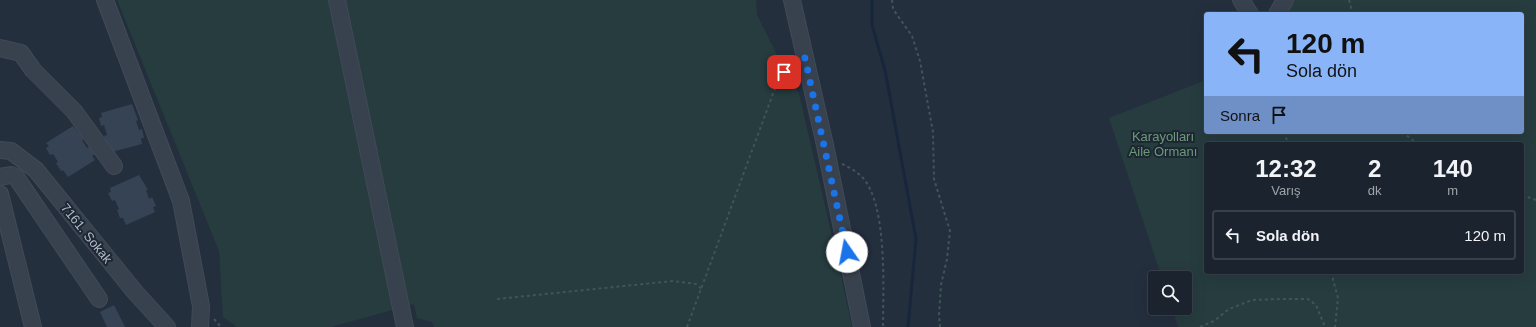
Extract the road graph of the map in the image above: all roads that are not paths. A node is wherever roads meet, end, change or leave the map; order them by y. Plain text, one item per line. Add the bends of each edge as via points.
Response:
1 (105, 0) edge
2 (337, 0) edge
3 (792, 0) edge
4 (1241, 0) edge
5 (1285, 0) edge
6 (1249, 12) edge
7 (1278, 12) edge
8 (0, 48) edge
9 (0, 150) edge
10 (114, 166) dead end
11 (0, 177) edge
12 (0, 194) edge
13 (99, 299) dead end
14 (33, 327) edge
15 (167, 327) edge
16 (200, 327) edge
17 (405, 327) edge
18 (862, 327) edge

1 - 16 street via 181,201 200,306
2 - 17 street
3 - 18 street
4 - 6 street
5 - 7 street
8 - 10 street via 21,52 33,70 74,111
9 - 15 street, 7161. Sokak via 11,152 36,170 135,292
11 - 13 street via 16,176
12 - 14 street

